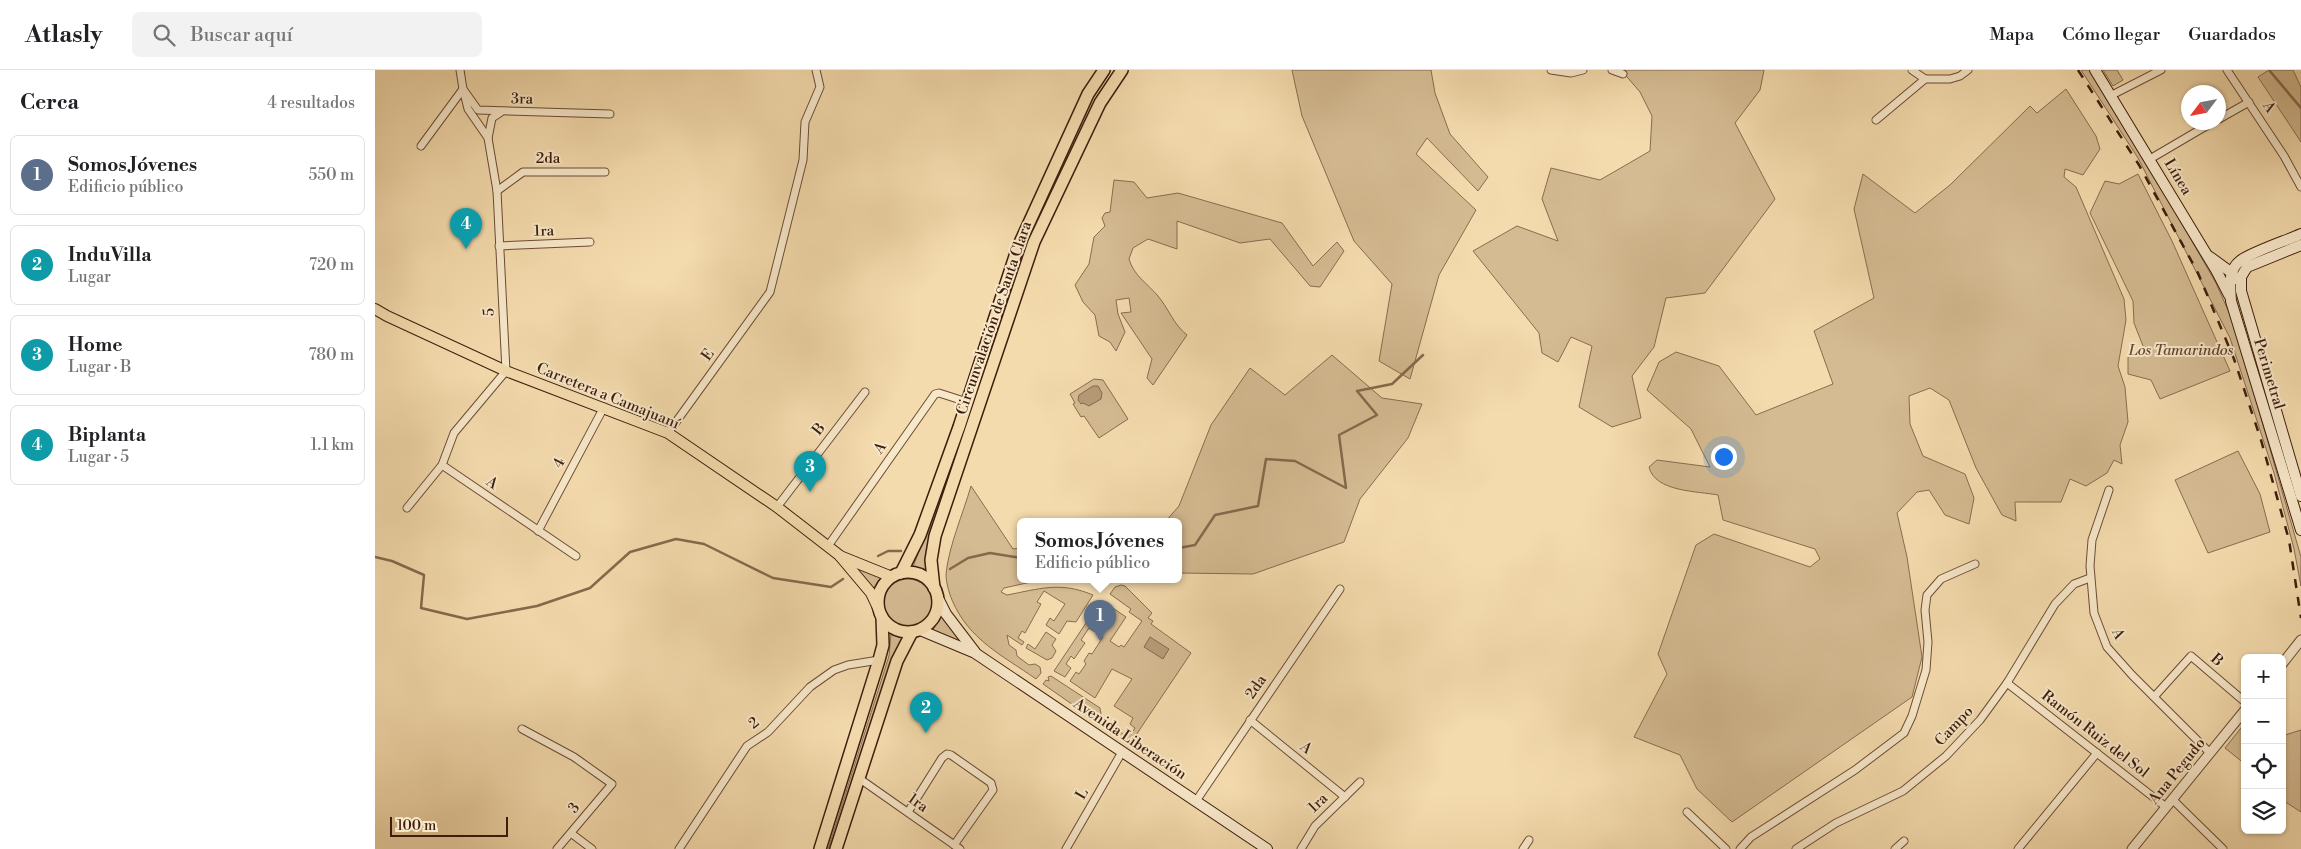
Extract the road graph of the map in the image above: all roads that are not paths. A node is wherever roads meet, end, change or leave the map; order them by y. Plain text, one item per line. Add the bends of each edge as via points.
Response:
1 (460, 70) edge
2 (816, 70) edge
3 (1104, 70) edge
4 (1121, 70) edge
5 (1551, 70) edge
6 (1583, 70) edge
7 (1612, 70) edge
8 (1911, 70) edge
9 (1968, 70) edge
10 (2095, 70) edge
11 (2161, 70) edge
12 (2227, 70) edge
13 (1623, 74) dead end
14 (1925, 79) junction
15 (463, 88) junction
16 (2112, 95) junction
17 (2249, 102) junction
18 (501, 112) junction
19 (610, 114) dead end
20 (2226, 115) edge
21 (1876, 120) dead end
22 (2199, 130) edge
23 (488, 138) junction
24 (421, 146) dead end
25 (2150, 159) junction
26 (605, 172) dead end
27 (2301, 187) edge
28 (497, 191) junction
29 (2301, 234) edge
30 (590, 242) dead end
31 (2301, 245) edge
32 (499, 246) junction
33 (2243, 264) junction
34 (2228, 272) junction
35 (2231, 301) junction
36 (375, 309) edge
37 (506, 371) junction
38 (865, 392) dead end
39 (967, 402) junction
40 (604, 408) junction
41 (668, 433) junction
42 (442, 465) junction
43 (2109, 490) dead end
44 (2301, 496) edge
45 (777, 507) junction
46 (407, 508) dead end
47 (538, 530) junction
48 (2301, 530) edge
49 (828, 546) junction
50 (576, 556) dead end
51 (839, 556) junction
52 (1975, 564) dead end
53 (897, 575) junction
54 (2090, 578) junction
55 (1340, 589) dead end
56 (936, 592) junction
57 (881, 614) junction
58 (916, 631) junction
59 (2301, 640) edge
60 (975, 653) junction
61 (2286, 659) edge
62 (879, 660) junction
63 (2007, 683) junction
64 (2154, 697) junction
65 (2241, 699) edge
66 (2241, 715) edge
67 (1250, 720) junction
68 (522, 729) dead end
69 (1122, 752) junction
70 (2210, 752) junction
71 (2097, 753) junction
72 (860, 778) junction
73 (1360, 782) dead end
74 (1345, 797) junction
75 (1196, 801) junction
76 (2169, 803) junction
77 (908, 812) junction
78 (1687, 812) dead end
79 (572, 834) junction
80 (1529, 840) dead end
81 (1904, 841) dead end
82 (957, 847) edge
83 (557, 849) edge
84 (592, 849) edge
85 (679, 849) edge
86 (820, 849) edge
87 (836, 849) edge
88 (1066, 849) edge
89 (1267, 849) edge
90 (1301, 849) edge
91 (1523, 849) edge
92 (1726, 849) edge
93 (1740, 849) edge
94 (1796, 849) edge
95 (1895, 849) edge
96 (2018, 849) edge
97 (2131, 849) edge
98 (2223, 849) edge

1 - 15 street, 3ra
2 - 41 street, E via 820,87 805,122 803,160 769,292
3 - 39 highway, Circunvalación de Santa Clara via 1088,94 1018,247
4 - 56 highway, Circunvalación de Santa Clara via 1099,103 1035,242 935,536 931,560
5 - 6 street via 1571,73
7 - 13 street
8 - 14 street
9 - 14 street via 1950,79
10 - 16 main road, Línea
11 - 16 street
12 - 17 street, A
14 - 21 street
15 - 18 street, 3ra via 478,110
15 - 23 street, 5 via 468,109
15 - 24 street
16 - 25 main road, Línea
17 - 20 street
17 - 27 street, A
18 - 19 street, 3ra
18 - 23 street via 492,118
22 - 25 street
23 - 28 street, 5
25 - 34 main road, Línea via 2206,253
26 - 28 street, 2da via 523,172
28 - 32 street, 5
29 - 33 main road
30 - 32 street, 1ra
31 - 33 main road
32 - 37 street, 5
33 - 34 main road
33 - 34 main road
34 - 35 main road, Línea
34 - 35 main road, Perimetral
34 - 44 main road, Perimetral via 2241,291
35 - 48 main road, Perimetral
36 - 37 main road, Carretera a Camajuaní
37 - 40 main road, Carretera a Camajuaní
37 - 42 street via 454,433
38 - 45 street, B
39 - 49 street, A via 935,394
39 - 53 highway, Circunvalación de Santa Clara via 920,535
40 - 41 main road, Carretera a Camajuaní
40 - 47 street, 4
41 - 45 main road, Carretera a Camajuaní
42 - 46 street
42 - 47 street, A
43 - 54 street, A via 2092,540
45 - 49 main road, Carretera a Camajuaní
47 - 50 street, A
49 - 51 main road, Carretera a Camajuaní
51 - 53 main road, Carretera a Camajuaní
51 - 57 main road, Carretera a Camajuaní via 871,594
52 - 93 street via 1941,579 1927,594 1925,670 1904,733 1855,770 1751,838
53 - 56 highway via 911,572 920,575
53 - 57 highway via 880,591
54 - 63 street, Campo via 2074,584 2055,604
54 - 64 street, A via 2094,613 2107,647
55 - 67 street, 2da
56 - 58 highway via 934,616
56 - 60 main road, Avenida Liberación via 946,614
57 - 58 highway via 895,629
57 - 62 highway via 883,645
58 - 60 main road, Avenida Liberación
58 - 72 highway via 897,661
59 - 61 street
60 - 69 main road, Avenida Liberación
62 - 85 street, 2 via 834,670 810,687 768,732 747,746
62 - 86 highway
63 - 71 street, Ramón Ruiz del Sol
63 - 94 street, Campo via 1964,738 1921,778 1836,823
64 - 65 street, B via 2191,656
64 - 70 street, A
66 - 70 street, Ana Pegudo
67 - 74 street, A
67 - 75 street, 2da
68 - 79 street, 3 via 574,757 612,784
69 - 75 main road, Avenida Liberación
69 - 88 street, L
70 - 76 street, Ana Pegudo
71 - 76 street, Ramón Ruiz del Sol
71 - 96 street
72 - 77 street, 1ra
72 - 87 highway
73 - 74 street, 1ra
74 - 90 street, 1ra via 1315,826
75 - 89 main road, Avenida Liberación
76 - 97 street, Ana Pegudo
76 - 98 street, Ramón Ruiz del Sol
77 - 82 street, 1ra
77 - 82 street via 947,754 991,783 993,790
78 - 92 street
79 - 83 street, 3
79 - 84 street
80 - 91 street
81 - 95 street

